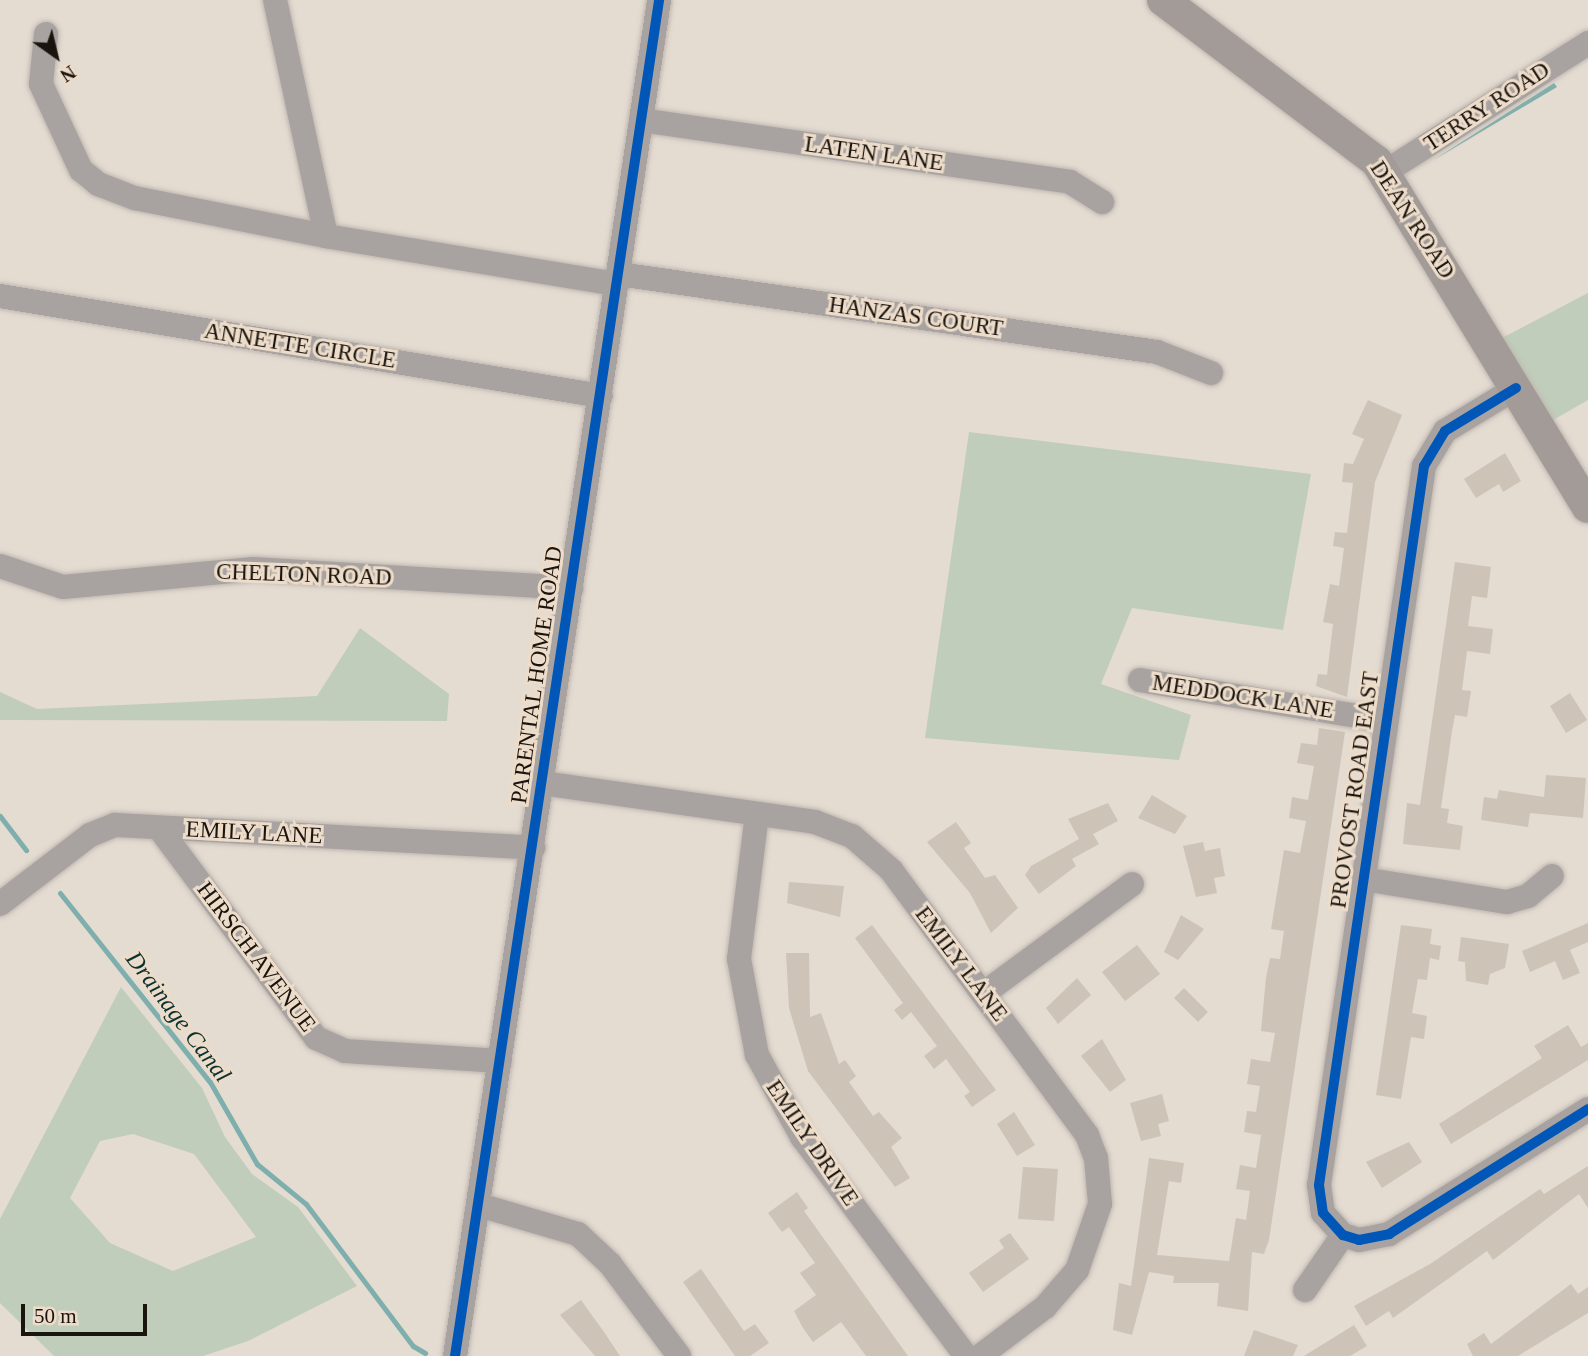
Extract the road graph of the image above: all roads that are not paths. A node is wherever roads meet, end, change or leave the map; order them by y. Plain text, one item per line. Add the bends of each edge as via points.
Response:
1 (275, 0) edge
2 (659, 0) edge
3 (1163, 0) edge
4 (46, 34) dead end
5 (1588, 43) edge
6 (641, 120) junction
7 (1385, 172) junction
8 (1102, 202) dead end
9 (326, 236) junction
10 (618, 279) junction
11 (0, 296) edge
12 (1211, 373) dead end
13 (1516, 388) junction
14 (601, 396) junction
15 (1588, 507) edge
16 (0, 566) edge
17 (571, 588) junction
18 (1140, 680) dead end
19 (1387, 721) junction
20 (542, 783) junction
21 (757, 814) junction
22 (159, 828) junction
23 (533, 848) junction
24 (1552, 876) dead end
25 (1363, 879) junction
26 (1132, 884) dead end
27 (0, 904) edge
28 (983, 994) junction
29 (500, 1060) junction
30 (1588, 1109) edge
31 (479, 1205) junction
32 (1343, 1235) junction
33 (1305, 1290) dead end
34 (455, 1356) edge
35 (679, 1356) edge
36 (966, 1356) edge
37 (980, 1356) edge

1 - 9 street
2 - 6 street, PARENTAL HOME ROAD
3 - 7 main road, DEAN ROAD via 1340,128
4 - 9 street, HANZAS COURT via 41,84 81,170 97,184 135,198
5 - 7 street, TERRY ROAD
6 - 8 street, LATEN LANE via 1070,182
6 - 10 street, PARENTAL HOME ROAD
7 - 13 main road, DEAN ROAD
9 - 10 street, HANZAS COURT
10 - 12 street, HANZAS COURT via 1157,352
10 - 14 street, PARENTAL HOME ROAD
11 - 14 street, ANNETTE CIRCLE
13 - 15 main road, DEAN ROAD
13 - 19 street, PROVOST ROAD EAST via 1445,431 1427,454
14 - 17 street, PARENTAL HOME ROAD
16 - 17 street, CHELTON ROAD via 64,587 253,569
17 - 20 street, PARENTAL HOME ROAD
18 - 19 street, MEDDOCK LANE
19 - 25 street, PROVOST ROAD EAST
20 - 21 street, EMILY LANE
20 - 23 street, PARENTAL HOME ROAD
21 - 28 street, EMILY LANE via 815,822 868,847
21 - 36 street, EMILY DRIVE via 739,959 757,1055 802,1138
22 - 23 street, EMILY LANE
22 - 27 street, EMILY LANE via 102,828
22 - 29 street, HIRSCH AVENUE via 316,1038 345,1051
23 - 29 street, PARENTAL HOME ROAD
24 - 25 street via 1528,896 1507,902
25 - 32 street, PROVOST ROAD EAST via 1318,1185 1323,1213
26 - 28 street
28 - 37 street, EMILY LANE via 1087,1135 1096,1158 1100,1204 1088,1248 1064,1289
29 - 31 street, PARENTAL HOME ROAD
30 - 32 street via 1389,1234 1359,1240
31 - 34 street, PARENTAL HOME ROAD
31 - 35 street via 578,1234 610,1264
32 - 33 street

